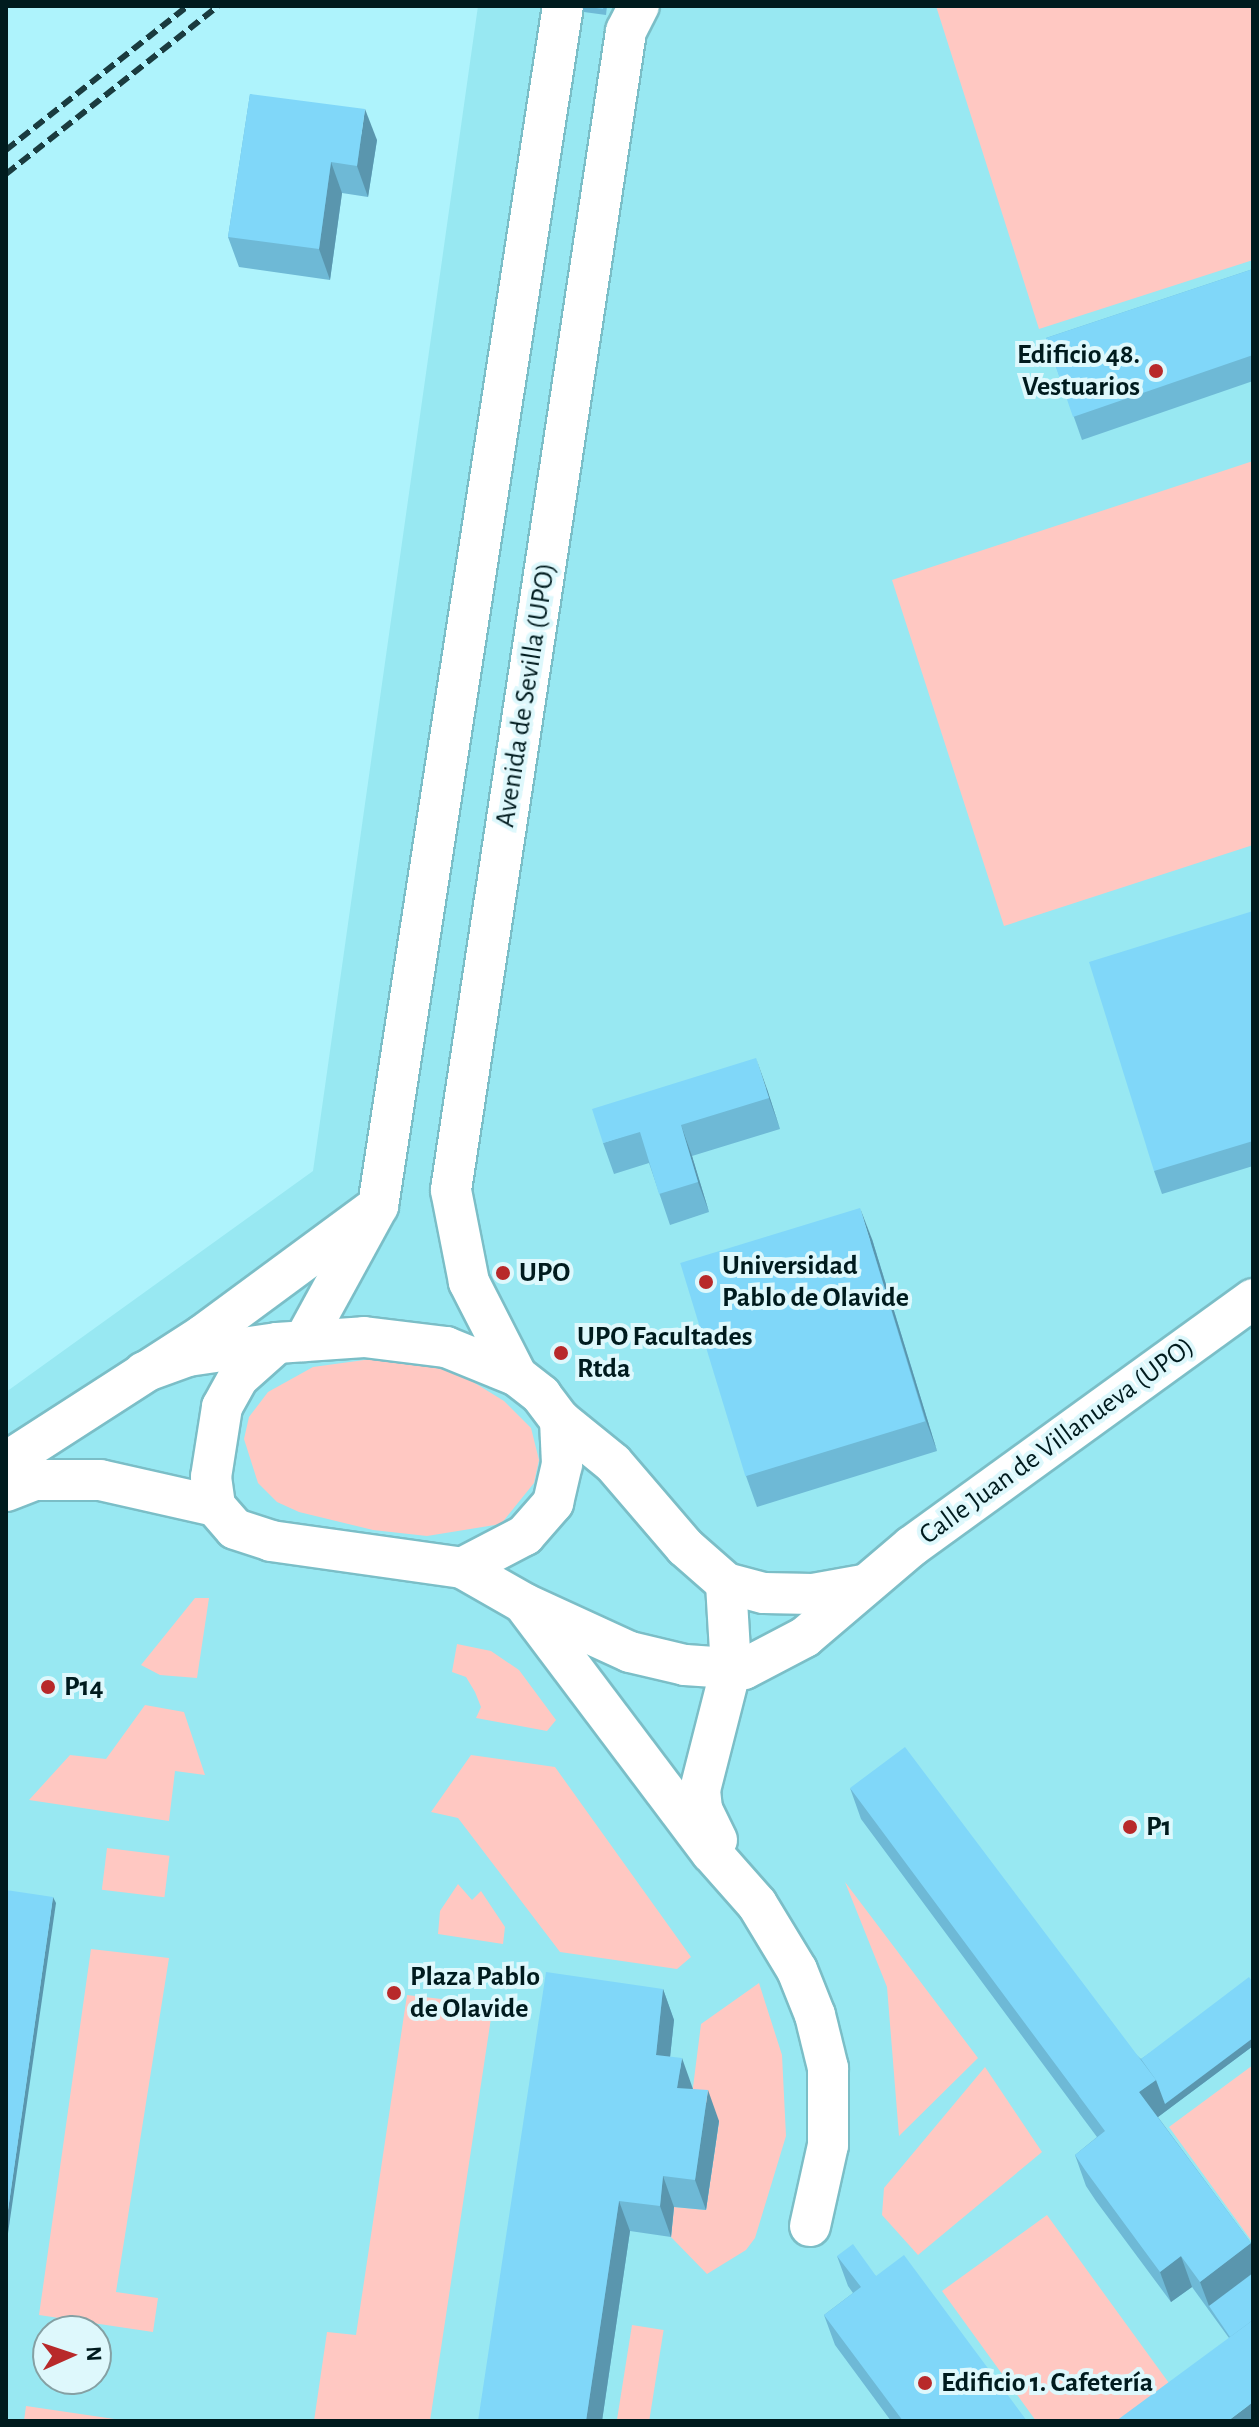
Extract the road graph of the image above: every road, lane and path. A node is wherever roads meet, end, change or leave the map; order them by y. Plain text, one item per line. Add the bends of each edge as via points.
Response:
1 (563, 6) edge
2 (639, 6) edge
3 (378, 1206) junction
4 (1253, 1299) edge
5 (290, 1342) junction
6 (144, 1372) junction
7 (517, 1376) junction
8 (560, 1420) junction
9 (6, 1462) edge
10 (6, 1491) edge
11 (215, 1506) junction
12 (462, 1568) junction
13 (726, 1583) junction
14 (863, 1585) junction
15 (525, 1604) junction
16 (731, 1668) junction
17 (736, 1880) junction
18 (810, 2226) dead end

1 - 3 street
2 - 7 street, Avenida de Sevilla (UPO) via 626,31 451,1190 469,1282
3 - 5 street
3 - 6 street
4 - 14 street, Calle Juan de Villanueva (UPO)
5 - 6 street via 188,1356
5 - 7 street via 405,1338 446,1347
5 - 11 street via 238,1378 222,1407 213,1445
6 - 9 street
7 - 8 street
8 - 12 street via 562,1464 553,1503 525,1535
8 - 13 street via 613,1463 685,1547
10 - 11 street via 35,1480 100,1480
11 - 12 street via 235,1529 271,1541
12 - 15 street
13 - 14 street via 764,1593 813,1594
13 - 16 street
14 - 16 street, Calle Juan de Villanueva (UPO) via 805,1637 744,1669
15 - 16 street via 630,1652
15 - 17 street
16 - 17 street via 700,1790 702,1809
17 - 18 street via 797,1970 828,2068 828,2145

